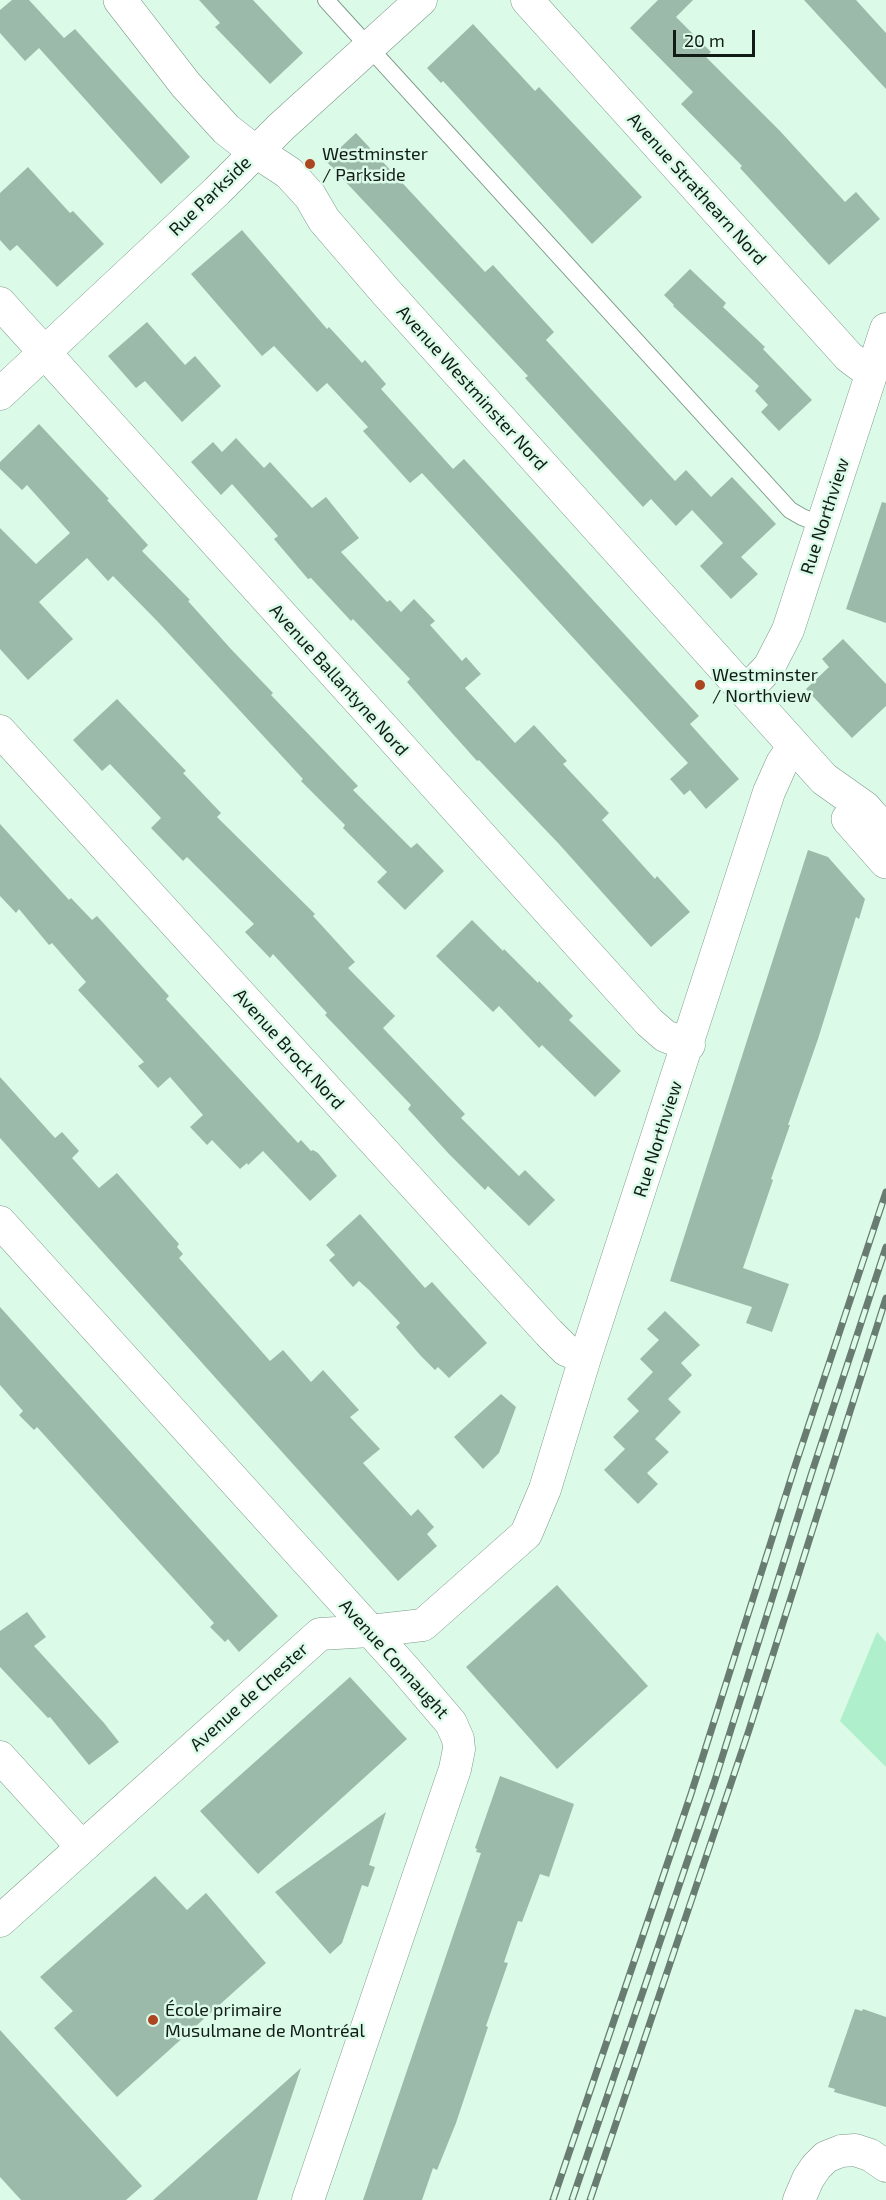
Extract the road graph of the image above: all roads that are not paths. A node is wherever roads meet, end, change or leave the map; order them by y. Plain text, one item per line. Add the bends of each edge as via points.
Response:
1 (120, 0) edge
2 (326, 0) edge
3 (421, 0) edge
4 (527, 0) edge
5 (369, 48) junction
6 (256, 152) junction
7 (0, 303) edge
8 (886, 329) edge
9 (44, 352) junction
10 (873, 370) junction
11 (0, 394) edge
12 (822, 525) junction
13 (745, 692) junction
14 (0, 730) edge
15 (794, 746) junction
16 (824, 779) junction
17 (886, 832) edge
18 (886, 862) edge
19 (689, 1045) junction
20 (0, 1222) edge
21 (585, 1358) junction
22 (526, 1534) joint
23 (370, 1631) junction
24 (0, 1757) edge
25 (82, 1847) junction
26 (0, 1921) edge
27 (886, 2166) edge
28 (308, 2200) edge
29 (799, 2200) edge

1 - 6 street, Avenue Westminster Nord via 209,111
2 - 5 lane
3 - 5 street, Rue Parkside
4 - 10 street, Avenue Strathearn Nord via 849,357
5 - 6 street, Rue Parkside
5 - 12 lane via 790,510
6 - 9 street, Rue Parkside
6 - 13 street, Avenue Westminster Nord via 289,173 310,196 324,220 386,292
7 - 9 street, Avenue Ballantyne Nord
8 - 10 street, Rue Northview
9 - 11 street, Rue Parkside
9 - 19 street, Avenue Ballantyne Nord via 649,1022 666,1036
10 - 12 street, Rue Northview
12 - 13 street, Rue Northview via 783,643 769,667
13 - 15 street, Avenue Westminster Nord
14 - 21 street, Avenue Brock Nord via 549,1334 566,1350
15 - 16 street, Avenue Westminster Nord
15 - 19 street, Rue Northview via 769,792
16 - 17 street, Avenue Westminster Nord via 865,808
16 - 18 street, Avenue Westminster Nord via 850,823
19 - 21 street, Rue Northview
20 - 23 street, Avenue Connaught
21 - 22 street, Rue Northview via 545,1490
22 - 23 street, Avenue de Chester via 423,1625
23 - 25 street, Avenue de Chester via 320,1634
23 - 28 street, Avenue Connaught via 451,1723 459,1749
24 - 25 street
25 - 26 street, Avenue de Chester
27 - 29 street via 870,2155 841,2151 826,2157 816,2167

